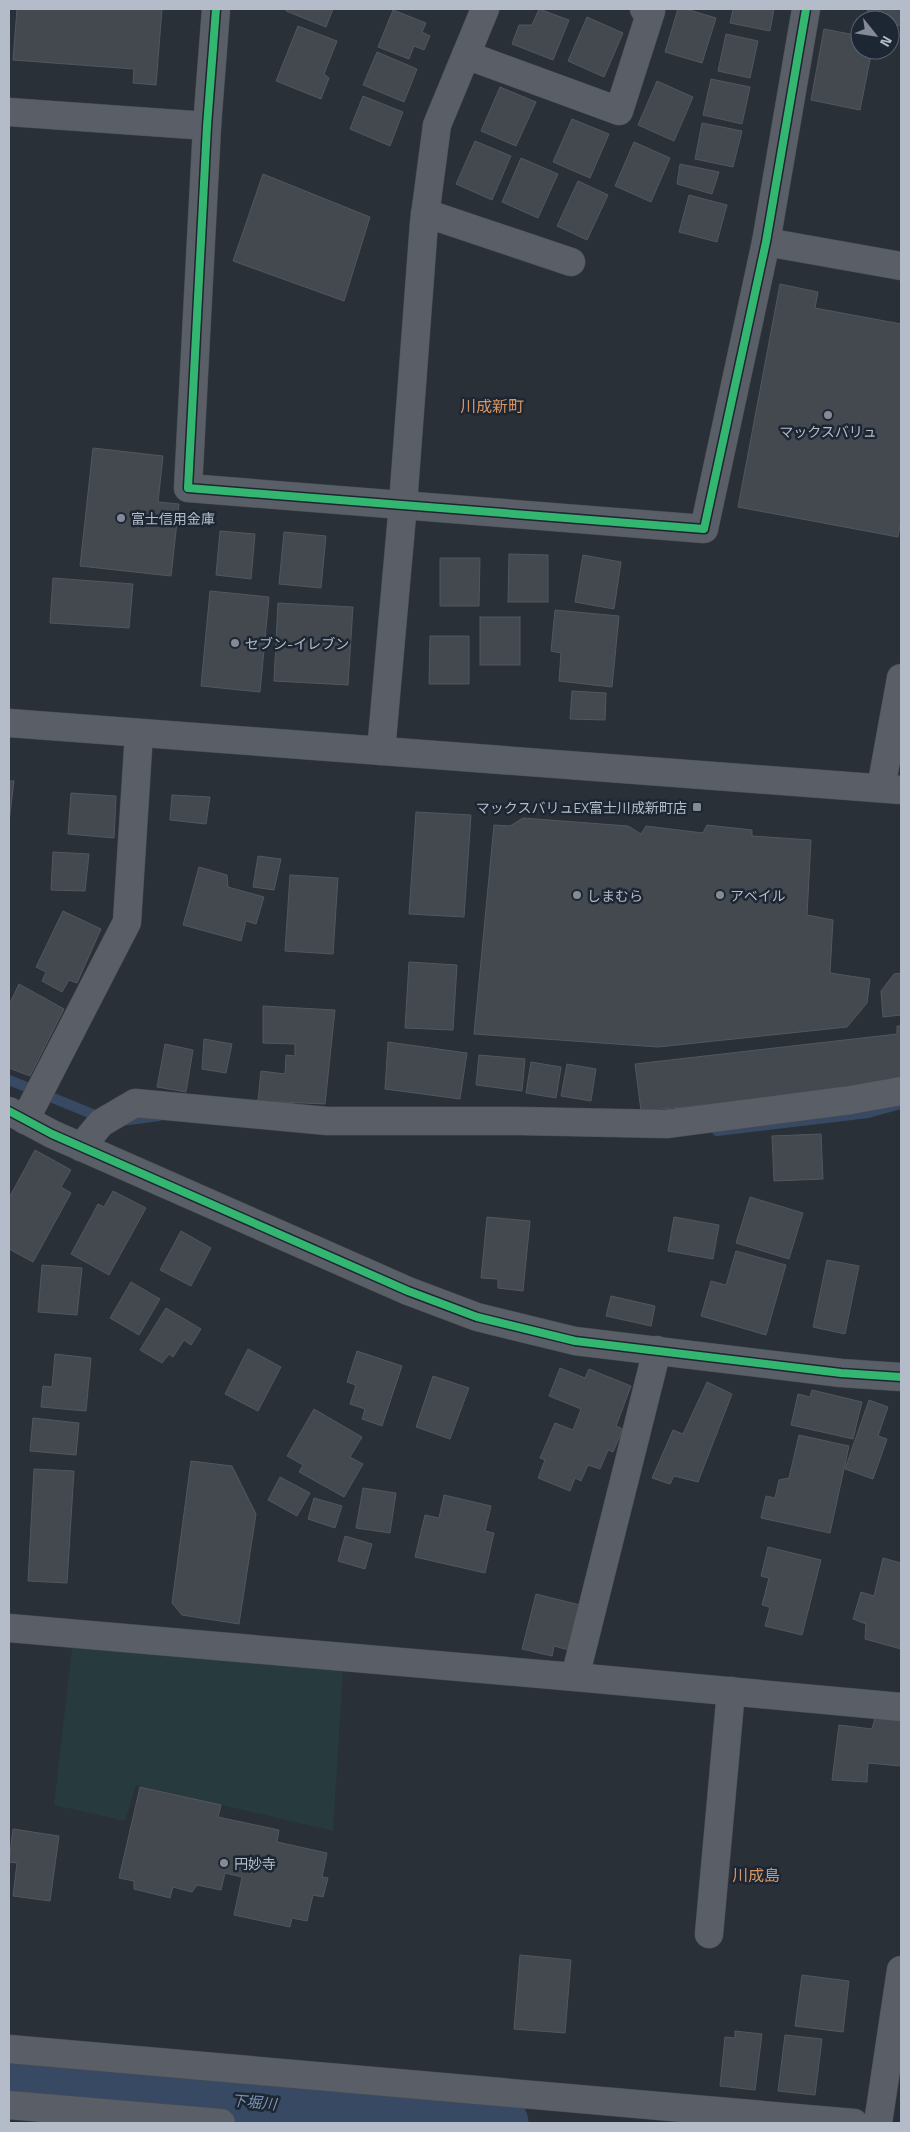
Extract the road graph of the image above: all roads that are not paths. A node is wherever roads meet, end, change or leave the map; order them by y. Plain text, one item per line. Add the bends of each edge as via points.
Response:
1 (216, 9) edge
2 (485, 9) edge
3 (644, 9) edge
4 (806, 9) edge
5 (466, 55) junction
6 (9, 112) edge
7 (207, 126) junction
8 (425, 213) junction
9 (766, 242) junction
10 (571, 262) dead end
11 (901, 266) edge
12 (403, 504) junction
13 (901, 678) edge
14 (9, 723) edge
15 (139, 733) junction
16 (381, 751) junction
17 (891, 789) edge
18 (901, 1091) edge
19 (27, 1106) edge
20 (81, 1147) junction
21 (657, 1350) junction
22 (901, 1377) edge
23 (9, 1628) edge
24 (575, 1677) junction
25 (731, 1691) junction
26 (901, 1707) edge
27 (708, 1934) dead end
28 (901, 1970) edge
29 (9, 2049) edge
30 (9, 2104) edge
31 (221, 2123) edge
32 (854, 2123) edge
33 (878, 2123) edge

1 - 7 street
2 - 5 street
3 - 5 street via 651,11 619,111
4 - 9 street
5 - 8 street via 437,125
6 - 7 street
7 - 12 street via 188,488
8 - 10 street
8 - 12 street
9 - 11 street
9 - 12 street via 704,529
12 - 16 street
13 - 17 street
14 - 15 street
15 - 16 street
15 - 19 street via 126,922
16 - 17 street
18 - 20 street via 666,1124 327,1121 135,1103 101,1123
19 - 20 street via 52,1134
20 - 21 street via 408,1291 478,1317 574,1341
21 - 22 street via 841,1373
21 - 24 street
23 - 24 street
24 - 25 street
25 - 26 street
25 - 27 street
28 - 33 street
29 - 32 street
30 - 31 street

